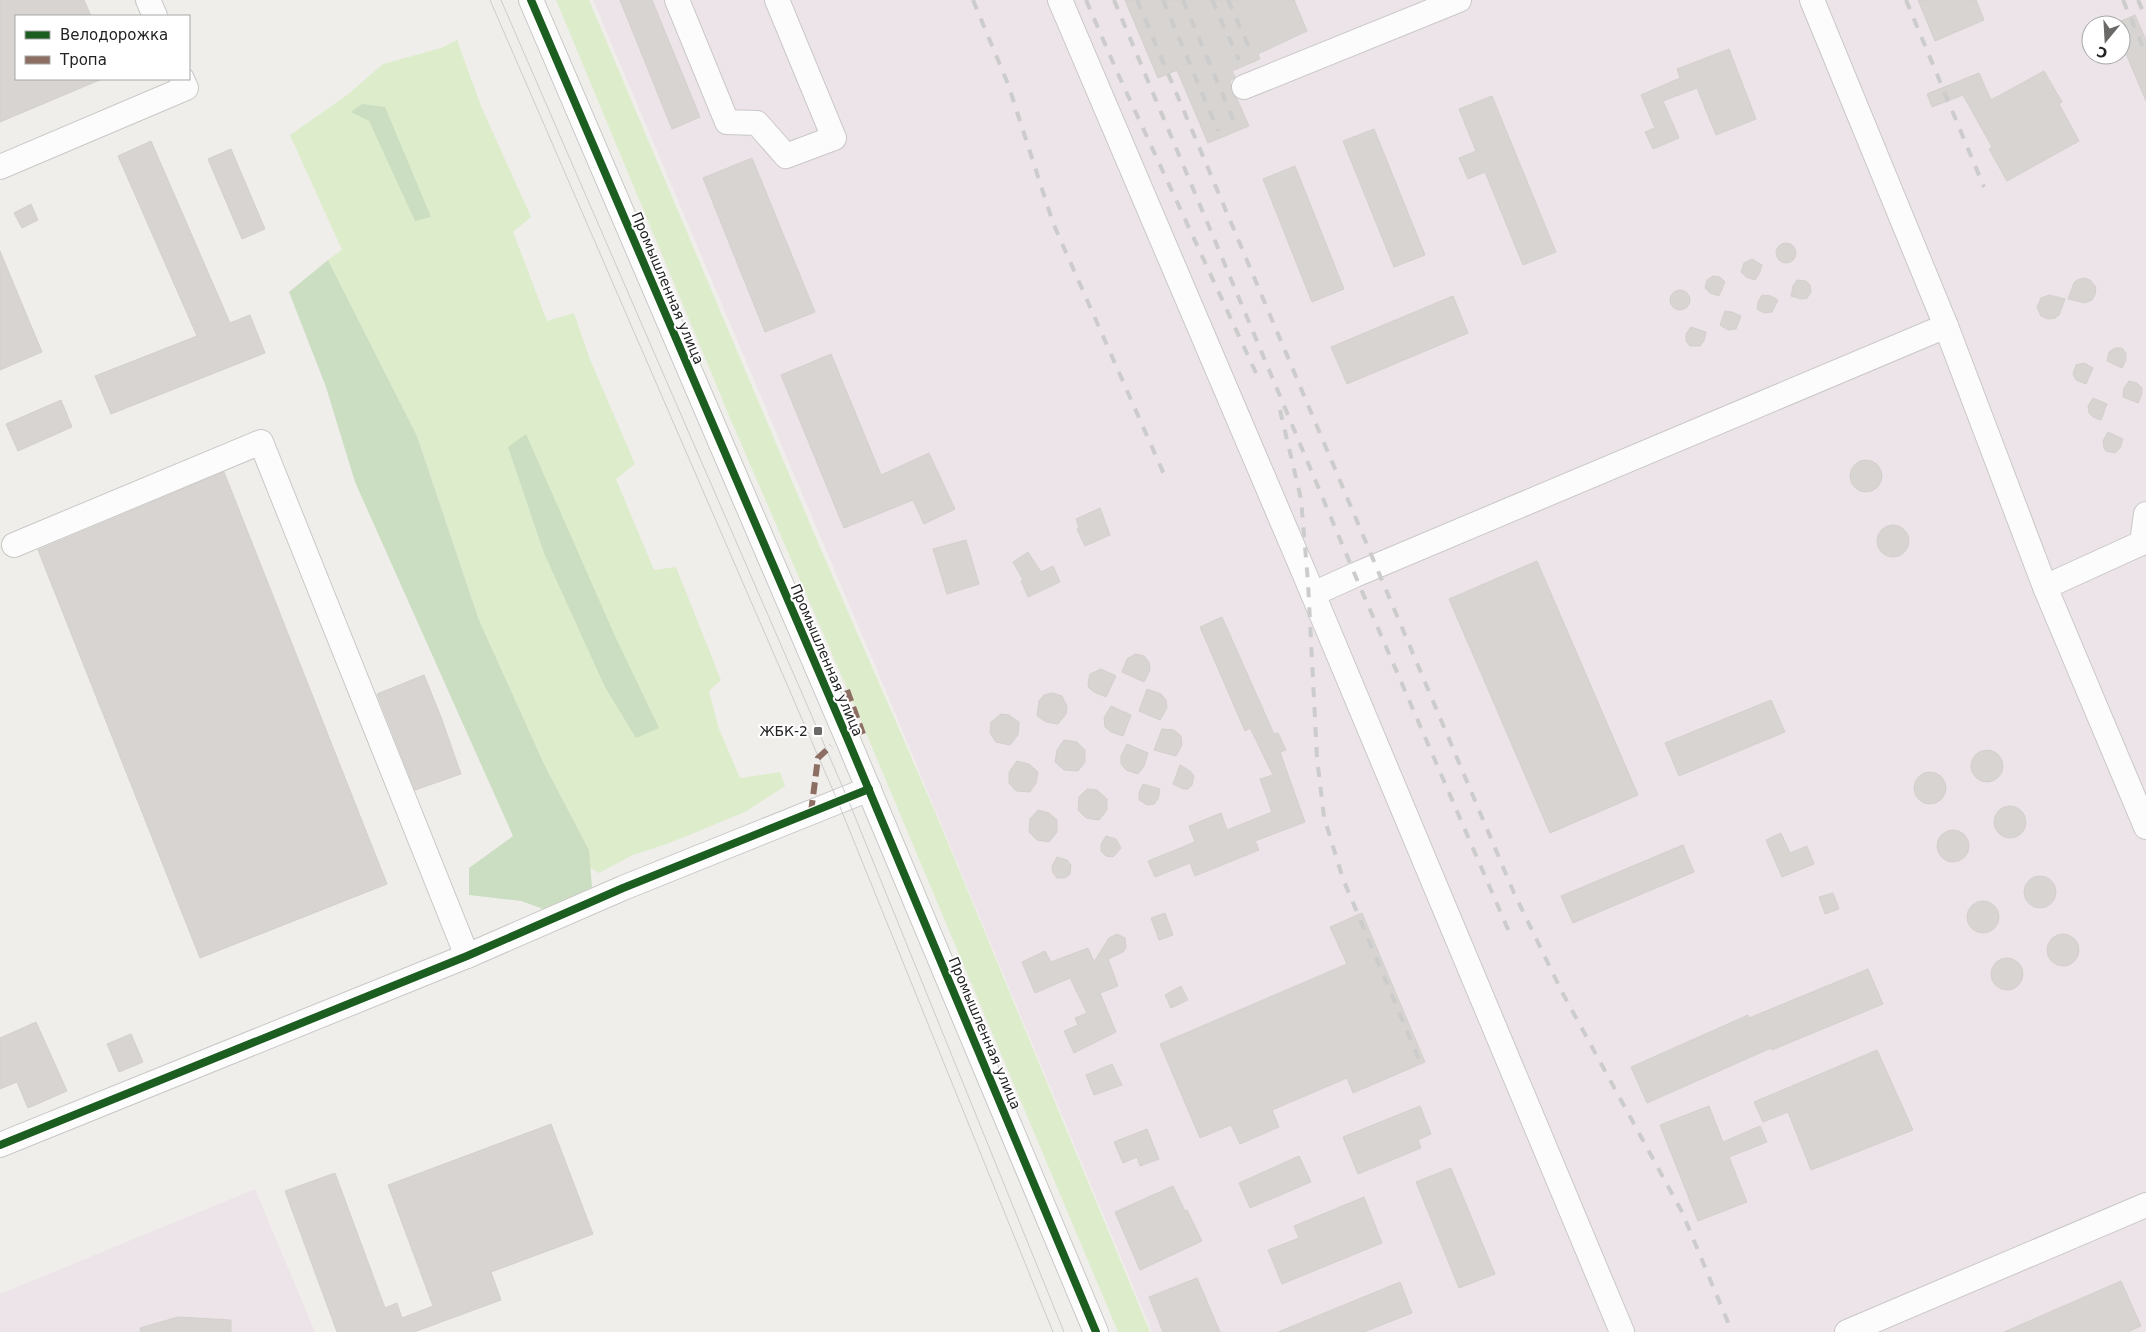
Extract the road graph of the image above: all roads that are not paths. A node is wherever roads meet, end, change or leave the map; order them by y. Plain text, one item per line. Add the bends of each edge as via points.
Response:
1 (148, 0) edge
2 (531, 0) edge
3 (677, 0) edge
4 (777, 0) edge
5 (1060, 0) edge
6 (1459, 0) edge
7 (1812, 0) edge
8 (155, 15) edge
9 (182, 80) edge
10 (1244, 86) dead end
11 (0, 167) edge
12 (1946, 326) junction
13 (2146, 514) edge
14 (2144, 542) edge
15 (14, 545) dead end
16 (2045, 587) junction
17 (1313, 594) junction
18 (869, 789) junction
19 (2146, 827) edge
20 (467, 956) junction
21 (0, 1145) edge
22 (2146, 1205) edge
23 (1096, 1332) edge
24 (1622, 1332) edge
25 (1847, 1332) edge

1 - 8 street
2 - 18 street, Промышленная улица
3 - 4 street via 727,122 756,123 786,156 834,138
5 - 17 street
6 - 10 street
7 - 12 street
9 - 11 street via 186,88
12 - 16 street
12 - 17 street
13 - 14 street
14 - 16 street
15 - 20 street via 261,442
16 - 19 street
17 - 24 street
18 - 20 street via 623,888
18 - 23 street, Промышленная улица
20 - 21 street
22 - 25 street

